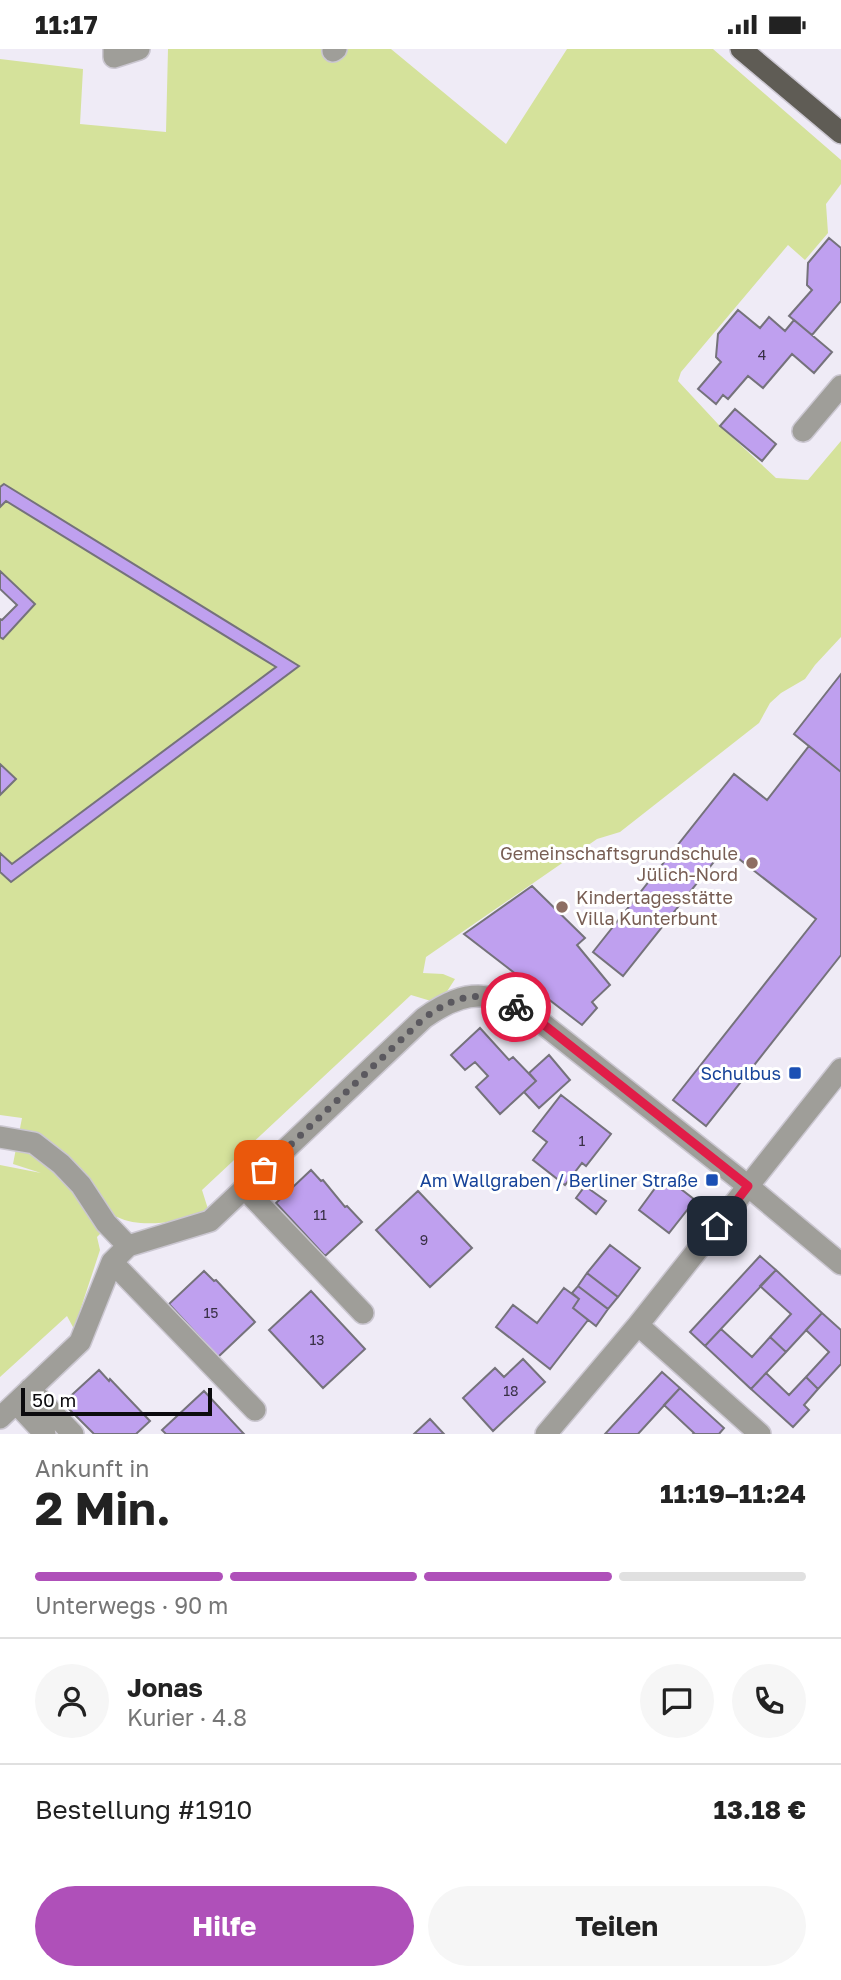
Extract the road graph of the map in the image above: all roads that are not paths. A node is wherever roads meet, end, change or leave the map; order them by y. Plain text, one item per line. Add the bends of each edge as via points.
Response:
1 (114, 49) edge
2 (139, 49) edge
3 (741, 49) edge
4 (841, 133) edge
5 (841, 386) edge
6 (803, 431) dead end
7 (841, 1069) edge
8 (0, 1137) edge
9 (748, 1186) junction
10 (244, 1188) junction
11 (128, 1246) junction
12 (112, 1262) junction
13 (841, 1264) edge
14 (363, 1313) dead end
15 (638, 1325) junction
16 (23, 1396) junction
17 (255, 1410) dead end
18 (0, 1418) edge
19 (45, 1434) edge
20 (73, 1434) edge
21 (546, 1434) edge
22 (760, 1434) edge

1 - 2 street via 114,57
3 - 4 main road
5 - 6 street
7 - 9 street
8 - 11 street via 34,1143 61,1164
9 - 10 street via 538,1020 503,1000 476,995 457,998 424,1018
9 - 13 street
9 - 15 street
10 - 11 street via 210,1220
10 - 14 street
11 - 12 street
12 - 16 street via 80,1342
12 - 17 street
15 - 21 street
15 - 22 street
16 - 18 street
16 - 19 street
16 - 20 street

